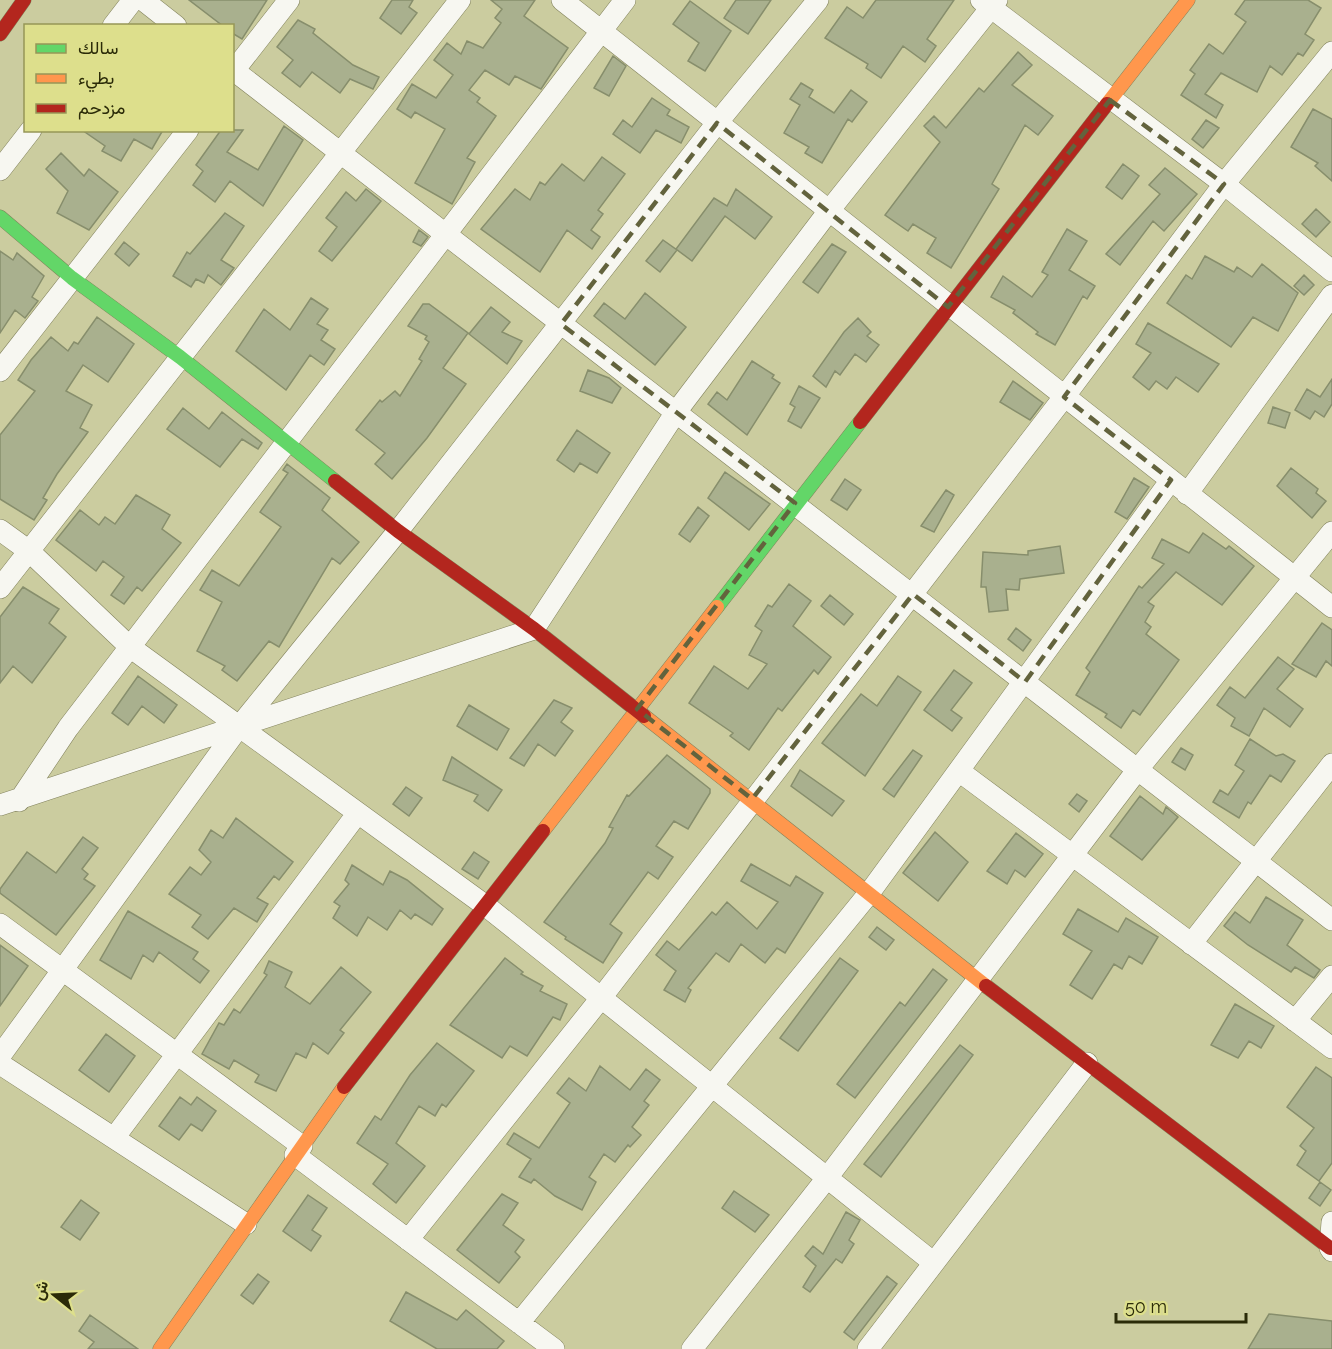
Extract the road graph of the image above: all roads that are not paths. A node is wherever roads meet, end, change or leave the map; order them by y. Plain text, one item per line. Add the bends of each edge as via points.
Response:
1 (24, 0) edge
2 (133, 0) edge
3 (143, 0) edge
4 (290, 0) edge
5 (460, 0) edge
6 (562, 0) edge
7 (625, 0) edge
8 (818, 0) edge
9 (1188, 0) edge
10 (989, 3) edge
11 (115, 24) edge
12 (173, 24) edge
13 (601, 31) junction
14 (0, 34) edge
15 (1332, 52) edge
16 (234, 70) edge
17 (234, 72) edge
18 (1110, 100) junction
19 (717, 123) junction
20 (29, 132) edge
21 (186, 132) edge
22 (341, 152) junction
23 (0, 170) edge
24 (1224, 184) junction
25 (828, 212) junction
26 (0, 217) edge
27 (444, 236) junction
28 (1332, 271) edge
29 (72, 278) junction
30 (1332, 295) edge
31 (948, 307) junction
32 (561, 324) junction
33 (180, 357) junction
34 (0, 371) edge
35 (1064, 397) junction
36 (676, 412) junction
37 (286, 443) junction
38 (1170, 480) junction
39 (1187, 494) junction
40 (795, 503) junction
41 (0, 530) edge
42 (398, 531) junction
43 (1332, 532) edge
44 (29, 551) junction
45 (1296, 579) junction
46 (0, 588) edge
47 (913, 594) junction
48 (1332, 607) edge
49 (534, 628) junction
50 (130, 647) junction
51 (1025, 682) junction
52 (637, 709) junction
53 (238, 728) junction
54 (1332, 764) edge
55 (1138, 770) junction
56 (959, 771) junction
57 (752, 800) junction
58 (10, 803) edge
59 (357, 814) junction
60 (1071, 854) junction
61 (1256, 861) junction
62 (870, 892) junction
63 (486, 906) junction
64 (1332, 921) edge
65 (0, 924) edge
66 (1191, 944) junction
67 (61, 969) junction
68 (1332, 976) edge
69 (978, 980) junction
70 (601, 998) junction
71 (1296, 1021) junction
72 (1332, 1048) edge
73 (176, 1053) junction
74 (0, 1056) edge
75 (1087, 1063) junction
76 (0, 1064) edge
77 (712, 1086) junction
78 (114, 1138) junction
79 (298, 1150) junction
80 (828, 1178) junction
81 (1332, 1222) edge
82 (246, 1224) junction
83 (408, 1240) junction
84 (1331, 1249) edge
85 (934, 1263) junction
86 (519, 1323) junction
87 (160, 1349) edge
88 (554, 1349) edge
89 (692, 1349) edge
90 (868, 1349) edge

1 - 14 street
2 - 11 street
3 - 12 street
4 - 16 street
5 - 22 street
6 - 13 street
7 - 13 street
8 - 19 street
9 - 18 street
10 - 18 street
10 - 25 street
13 - 19 street
13 - 27 street
15 - 24 street
17 - 22 street
18 - 24 street
18 - 31 street
19 - 25 street
19 - 32 street
20 - 23 street
21 - 29 street
22 - 27 street
22 - 33 street
24 - 28 street
24 - 35 street
25 - 31 street
25 - 36 street
26 - 29 street
27 - 32 street
27 - 37 street
29 - 33 street
29 - 34 street
30 - 39 street
31 - 35 street
31 - 40 street
32 - 36 street
32 - 42 street
33 - 37 street
33 - 44 street
35 - 38 street
35 - 47 street
36 - 40 street
36 - 49 street
37 - 42 street
37 - 50 street
38 - 39 street
38 - 51 street
39 - 45 street
40 - 47 street
40 - 52 street
41 - 44 street
42 - 49 street
42 - 53 street
43 - 45 street
44 - 46 street
44 - 50 street
45 - 48 street
45 - 55 street
47 - 51 street
47 - 57 street
49 - 52 street
49 - 53 street
50 - 53 street
50 - 58 street
51 - 55 street
51 - 56 street
52 - 57 street
52 - 63 street
53 - 58 street
53 - 59 street
53 - 67 street
54 - 61 street
55 - 60 street
55 - 61 street
56 - 60 street
56 - 62 street
57 - 62 street
57 - 70 street
59 - 63 street
59 - 73 street
60 - 66 street
60 - 69 street
61 - 64 street
61 - 66 street
62 - 69 street
62 - 77 street
63 - 70 street
63 - 79 street
65 - 67 street
66 - 71 street
67 - 73 street
67 - 74 street
68 - 71 street
69 - 75 street
69 - 80 street
70 - 77 street
70 - 83 street
71 - 72 street
73 - 78 street
73 - 79 street
75 - 84 street
75 - 85 street
76 - 78 street
77 - 80 street
77 - 86 street
78 - 82 street
79 - 82 street
79 - 83 street
80 - 85 street
80 - 89 street
81 - 84 street
82 - 87 street
83 - 86 street
85 - 90 street
86 - 88 street

